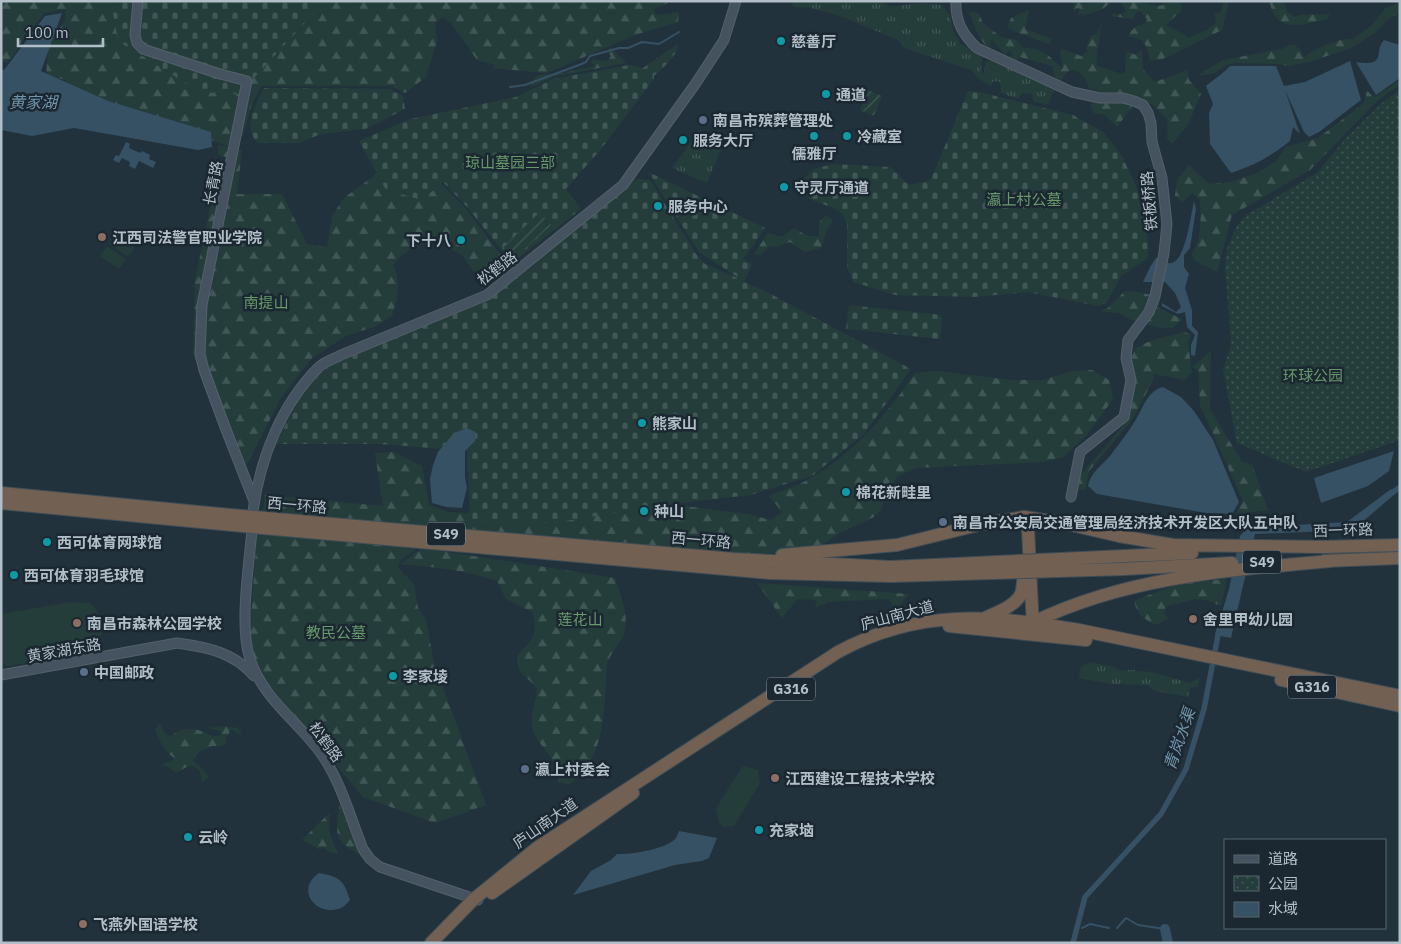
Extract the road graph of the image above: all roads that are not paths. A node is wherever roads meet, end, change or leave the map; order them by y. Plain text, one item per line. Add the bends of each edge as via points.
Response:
1 (138, 1) edge
2 (736, 1) edge
3 (956, 1) edge
4 (1, 493) edge
5 (1071, 497) dead end
6 (254, 501) junction
7 (1, 503) edge
8 (253, 511) dead end
9 (1024, 517) junction
10 (252, 530) dead end
11 (1400, 544) edge
12 (1328, 547) junction
13 (734, 559) junction
14 (1400, 559) edge
15 (1331, 561) junction
16 (1125, 563) junction
17 (891, 572) junction
18 (1024, 573) junction
19 (984, 618) junction
20 (1028, 627) junction
21 (1225, 664) junction
22 (1, 675) edge
23 (265, 689) junction
24 (1400, 696) edge
25 (1400, 706) edge
26 (477, 900) junction
27 (431, 943) edge
28 (443, 943) edge

1 - 6 street, 长青路 via 135,35 143,49 247,80 202,305 200,354
2 - 6 street, 松鹤路 via 724,40 623,185 487,295 319,367 289,404 274,434
3 - 5 street, 铁板桥路 via 959,25 977,48 1072,92 1134,101 1143,105 1151,123 1152,142 1165,198 1164,254 1149,312 1128,340 1126,358 1130,380 1124,417 1080,452
4 - 13 highway, 西一环路 / S49
6 - 8 street, 松鹤路
7 - 17 highway, 西一环路 / S49 via 770,573
9 - 12 highway via 1173,545
9 - 13 highway via 897,545
9 - 18 highway
9 - 20 highway via 1028,528
10 - 23 street, 松鹤路 via 245,631 249,658
11 - 12 highway, 西一环路 / S49
12 - 16 highway, 西一环路 / S49
13 - 17 highway, 西一环路 / S49
14 - 15 highway, 西一环路 / S49
15 - 16 highway, 西一环路 / S49
15 - 20 highway via 1209,572 1162,581 1094,597 1063,608
16 - 17 highway, 西一环路 / S49, bridge
18 - 19 highway via 1020,594 1015,600
18 - 20 highway
19 - 20 highway, 庐山南大道 / G316
19 - 26 highway, 庐山南大道 / G316 via 936,620 908,626 875,635 838,652 538,847
20 - 21 highway, 庐山南大道 / G316
20 - 26 highway, 庐山南大道 / G316 via 927,627 854,650 664,771
21 - 24 highway, 庐山南大道 / G316
21 - 25 highway, 庐山南大道 / G316
22 - 23 street, 黄家湖东路 via 177,643 206,647 234,658
23 - 26 street, 松鹤路 via 320,753 370,859 380,867
26 - 27 highway, 庐山南大道 / G316
26 - 28 highway, 庐山南大道 / G316

